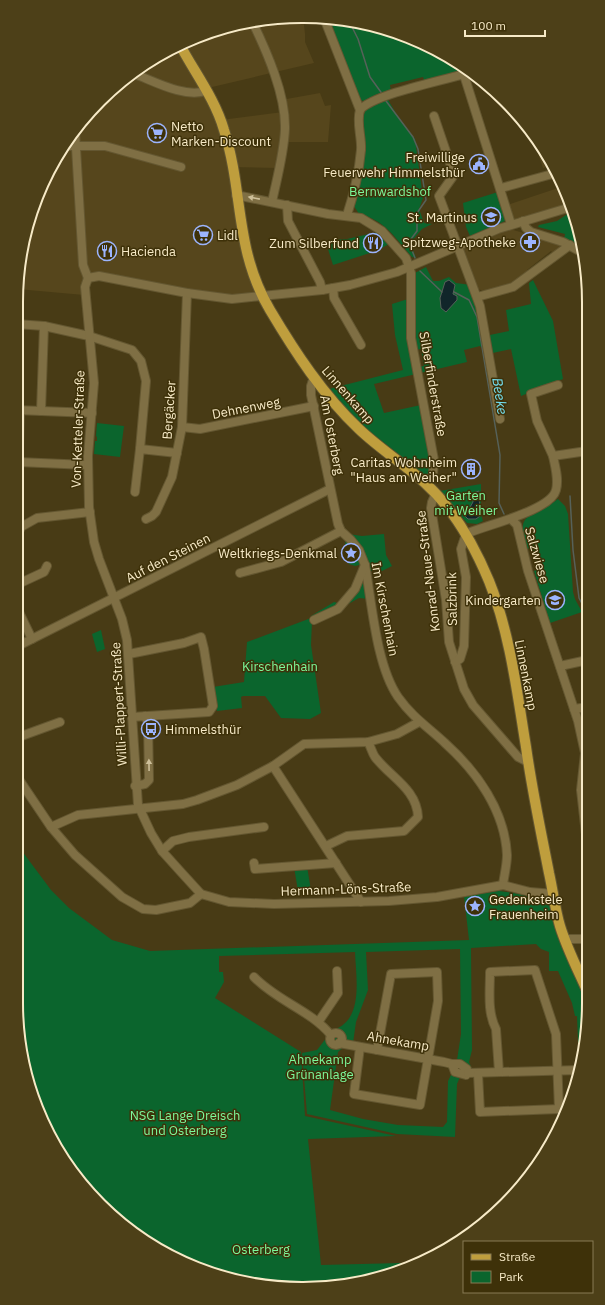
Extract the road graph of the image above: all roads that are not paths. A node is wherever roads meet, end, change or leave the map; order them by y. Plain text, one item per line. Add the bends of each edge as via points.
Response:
1 (326, 24) edge
2 (255, 27) edge
3 (183, 50) edge
4 (464, 74) edge
5 (139, 76) edge
6 (470, 78) edge
7 (206, 91) junction
8 (360, 110) junction
9 (434, 116) dead end
10 (75, 140) edge
11 (71, 145) edge
12 (75, 145) junction
13 (181, 167) dead end
14 (551, 174) edge
15 (501, 188) junction
16 (236, 195) junction
17 (272, 202) junction
18 (287, 205) junction
19 (565, 209) edge
20 (347, 215) junction
21 (523, 221) junction
22 (511, 224) junction
23 (570, 245) junction
24 (457, 247) junction
25 (577, 249) edge
26 (409, 268) junction
27 (88, 278) junction
28 (332, 288) junction
29 (322, 290) junction
30 (187, 293) junction
31 (477, 297) junction
32 (263, 298) junction
33 (23, 324) edge
34 (44, 326) junction
35 (89, 336) junction
36 (361, 345) dead end
37 (314, 377) junction
38 (558, 385) dead end
39 (314, 406) junction
40 (23, 410) edge
41 (41, 411) junction
42 (92, 413) junction
43 (500, 419) dead end
44 (182, 427) junction
45 (140, 449) junction
46 (582, 452) edge
47 (177, 453) junction
48 (553, 456) junction
49 (23, 462) edge
50 (87, 465) junction
51 (426, 483) junction
52 (330, 490) junction
53 (135, 492) dead end
54 (436, 493) junction
55 (90, 512) junction
56 (146, 519) dead end
57 (512, 520) junction
58 (23, 526) edge
59 (341, 531) junction
60 (466, 534) junction
61 (365, 565) junction
62 (47, 566) dead end
63 (240, 573) dead end
64 (23, 582) edge
65 (114, 598) junction
66 (23, 620) edge
67 (314, 620) dead end
68 (32, 639) junction
69 (23, 644) edge
70 (129, 654) junction
71 (582, 661) edge
72 (455, 662) junction
73 (560, 666) junction
74 (582, 708) edge
75 (574, 709) junction
76 (145, 716) junction
77 (132, 717) junction
78 (60, 722) dead end
79 (419, 722) junction
80 (23, 735) edge
81 (582, 736) edge
82 (368, 742) junction
83 (528, 762) junction
84 (273, 766) junction
85 (582, 784) edge
86 (23, 785) edge
87 (135, 786) junction
88 (582, 799) edge
89 (138, 807) junction
90 (51, 827) junction
91 (264, 827) dead end
92 (326, 846) junction
93 (162, 851) junction
94 (254, 863) dead end
95 (336, 863) junction
96 (503, 885) junction
97 (201, 894) junction
98 (554, 894) junction
99 (361, 902) junction
100 (565, 939) junction
101 (582, 939) edge
102 (337, 971) dead end
103 (254, 977) dead end
104 (582, 979) edge
105 (319, 1022) junction
106 (360, 1047) junction
107 (378, 1050) junction
108 (428, 1059) junction
109 (558, 1070) junction
110 (573, 1071) edge
111 (499, 1072) junction
112 (478, 1074) junction

1 - 8 street
2 - 17 street via 271,65 285,123 284,142
3 - 7 main road, Linnenkamp
4 - 8 street via 385,96
5 - 7 street via 181,91 196,94
6 - 15 street
7 - 16 main road, Linnenkamp via 224,130
8 - 20 street via 361,149
9 - 24 street via 454,175 439,196
10 - 12 street
11 - 12 street
12 - 13 street via 105,146
12 - 27 street via 83,265
14 - 15 street
15 - 22 street
17 -> 16 street, Silberfinderstraße
16 - 32 main road, Linnenkamp via 248,262
17 - 18 street, Silberfinderstraße
18 - 20 street, Silberfinderstraße via 328,214
18 - 29 street via 288,222
19 - 21 street
20 - 26 street, Silberfinderstraße via 361,218 382,231 406,258
21 - 22 street
21 - 23 street via 531,232
22 - 24 street
23 - 25 street
23 - 31 street via 513,287
24 - 26 street
24 - 31 street
26 - 28 street via 371,280
26 - 51 street, Silberfinderstraße via 411,338 434,460 433,475
27 - 30 street via 104,277
27 - 35 street, Von-Ketteler-Straße via 84,287
28 - 29 street
28 - 36 street via 334,298
29 - 32 street
30 - 32 street via 232,300
30 - 44 street, Bergäcker
31 - 43 street via 482,310
32 - 37 main road, Linnenkamp
33 - 34 street
34 - 35 street
34 - 41 street
35 - 42 street, Von-Ketteler-Straße via 94,383
35 - 45 street via 132,350 141,361 146,381
37 - 39 street, Am Osterberg via 311,388
37 - 51 main road, Linnenkamp via 359,429
38 - 48 street via 531,394 537,421
39 - 44 street, Dehnenweg via 200,429
39 - 52 street, Am Osterberg
40 - 41 street
41 - 42 street
42 - 50 street, Von-Ketteler-Straße
44 - 47 street, Bergäcker
45 - 47 street
45 - 53 street
46 - 48 street
47 - 56 street, Bergäcker via 165,494 156,512
48 - 57 street via 556,470 554,495
49 - 50 street
50 - 55 street, Von-Ketteler-Straße
51 - 54 main road, Linnenkamp
52 - 59 street, Am Osterberg
52 - 65 street, Auf den Steinen
54 - 60 main road, Linnenkamp
54 - 72 street, Konrad-Naue-Straße via 432,502 432,512 446,600 447,632
55 - 58 street via 37,518
55 - 65 street, Von-Ketteler-Straße via 99,559
57 - 60 street via 478,528
57 - 73 street, Salzwiese via 517,525 528,571
59 - 61 street, Im Kirschenhain via 359,550
59 - 63 street via 281,562
60 - 72 street, Salzbrink via 461,549 466,577 464,646 460,659
60 - 83 main road, Linnenkamp via 482,564 498,606 511,660
61 - 67 street via 355,589 338,609
61 - 79 street, Im Kirschenhain via 383,663 398,696
62 - 64 street via 44,572
65 - 68 street, Auf den Steinen
65 - 70 street, Willi-Plappert-Straße via 124,626
66 - 68 street
68 - 69 street, Auf den Steinen
70 - 76 street via 201,637 213,706 209,712
70 - 77 street, Willi-Plappert-Straße
71 - 73 street
72 - 83 street, Konrad-Naue-Straße via 464,689 473,705 518,757
73 - 75 street, Salzwiese
74 - 75 street
75 - 81 street, Salzwiese
76 - 77 street
87 -> 76 street, Willi-Plappert-Straße via 146,783 149,778 148,723
77 - 87 street, Willi-Plappert-Straße
78 - 80 street
79 - 82 street via 397,734
79 - 96 street, Im Kirschenhain via 467,764 488,792 504,833 507,856
82 - 84 street via 304,744
82 - 92 street via 375,756 412,794 418,807 418,817 404,832 347,836
83 - 98 main road, Linnenkamp
84 - 89 street via 197,800 183,804
84 - 92 street
85 - 88 street, Salzwiese
86 - 90 street
87 - 89 street, Willi-Plappert-Straße
89 - 90 street via 78,815
89 - 93 street, Willi-Plappert-Straße
90 - 97 street via 75,855 122,897 143,909 156,910 190,903
91 - 93 street via 173,841
92 - 95 street
93 - 97 street, Willi-Plappert-Straße
94 - 95 street via 255,869
95 - 99 street
96 - 98 street, Hermann-Löns-Straße via 530,892
96 - 99 street, Hermann-Löns-Straße via 437,897
97 - 99 street, Hermann-Löns-Straße via 229,902 249,904
98 - 100 main road, Linnenkamp
100 - 101 street
100 - 104 main road, Linnenkamp
102 - 105 street via 338,993
103 - 105 street, Ahnekamp via 266,990
105 - 106 street, Ahnekamp via 331,1035 339,1034 339,1043
106 - 107 street, Ahnekamp
106 - 108 street via 354,1094 376,1098 420,1105
107 - 108 street, Ahnekamp
107 - 108 street via 391,974 437,972 438,1001
108 - 112 street, Ahnekamp via 452,1064 455,1072 460,1074
109 - 110 street, Ahnekamp
109 - 111 street, Ahnekamp
109 - 111 street via 556,1034 533,970 490,972 490,1004 496,1029
109 - 112 street via 559,1110 480,1112
111 - 112 street, Ahnekamp

